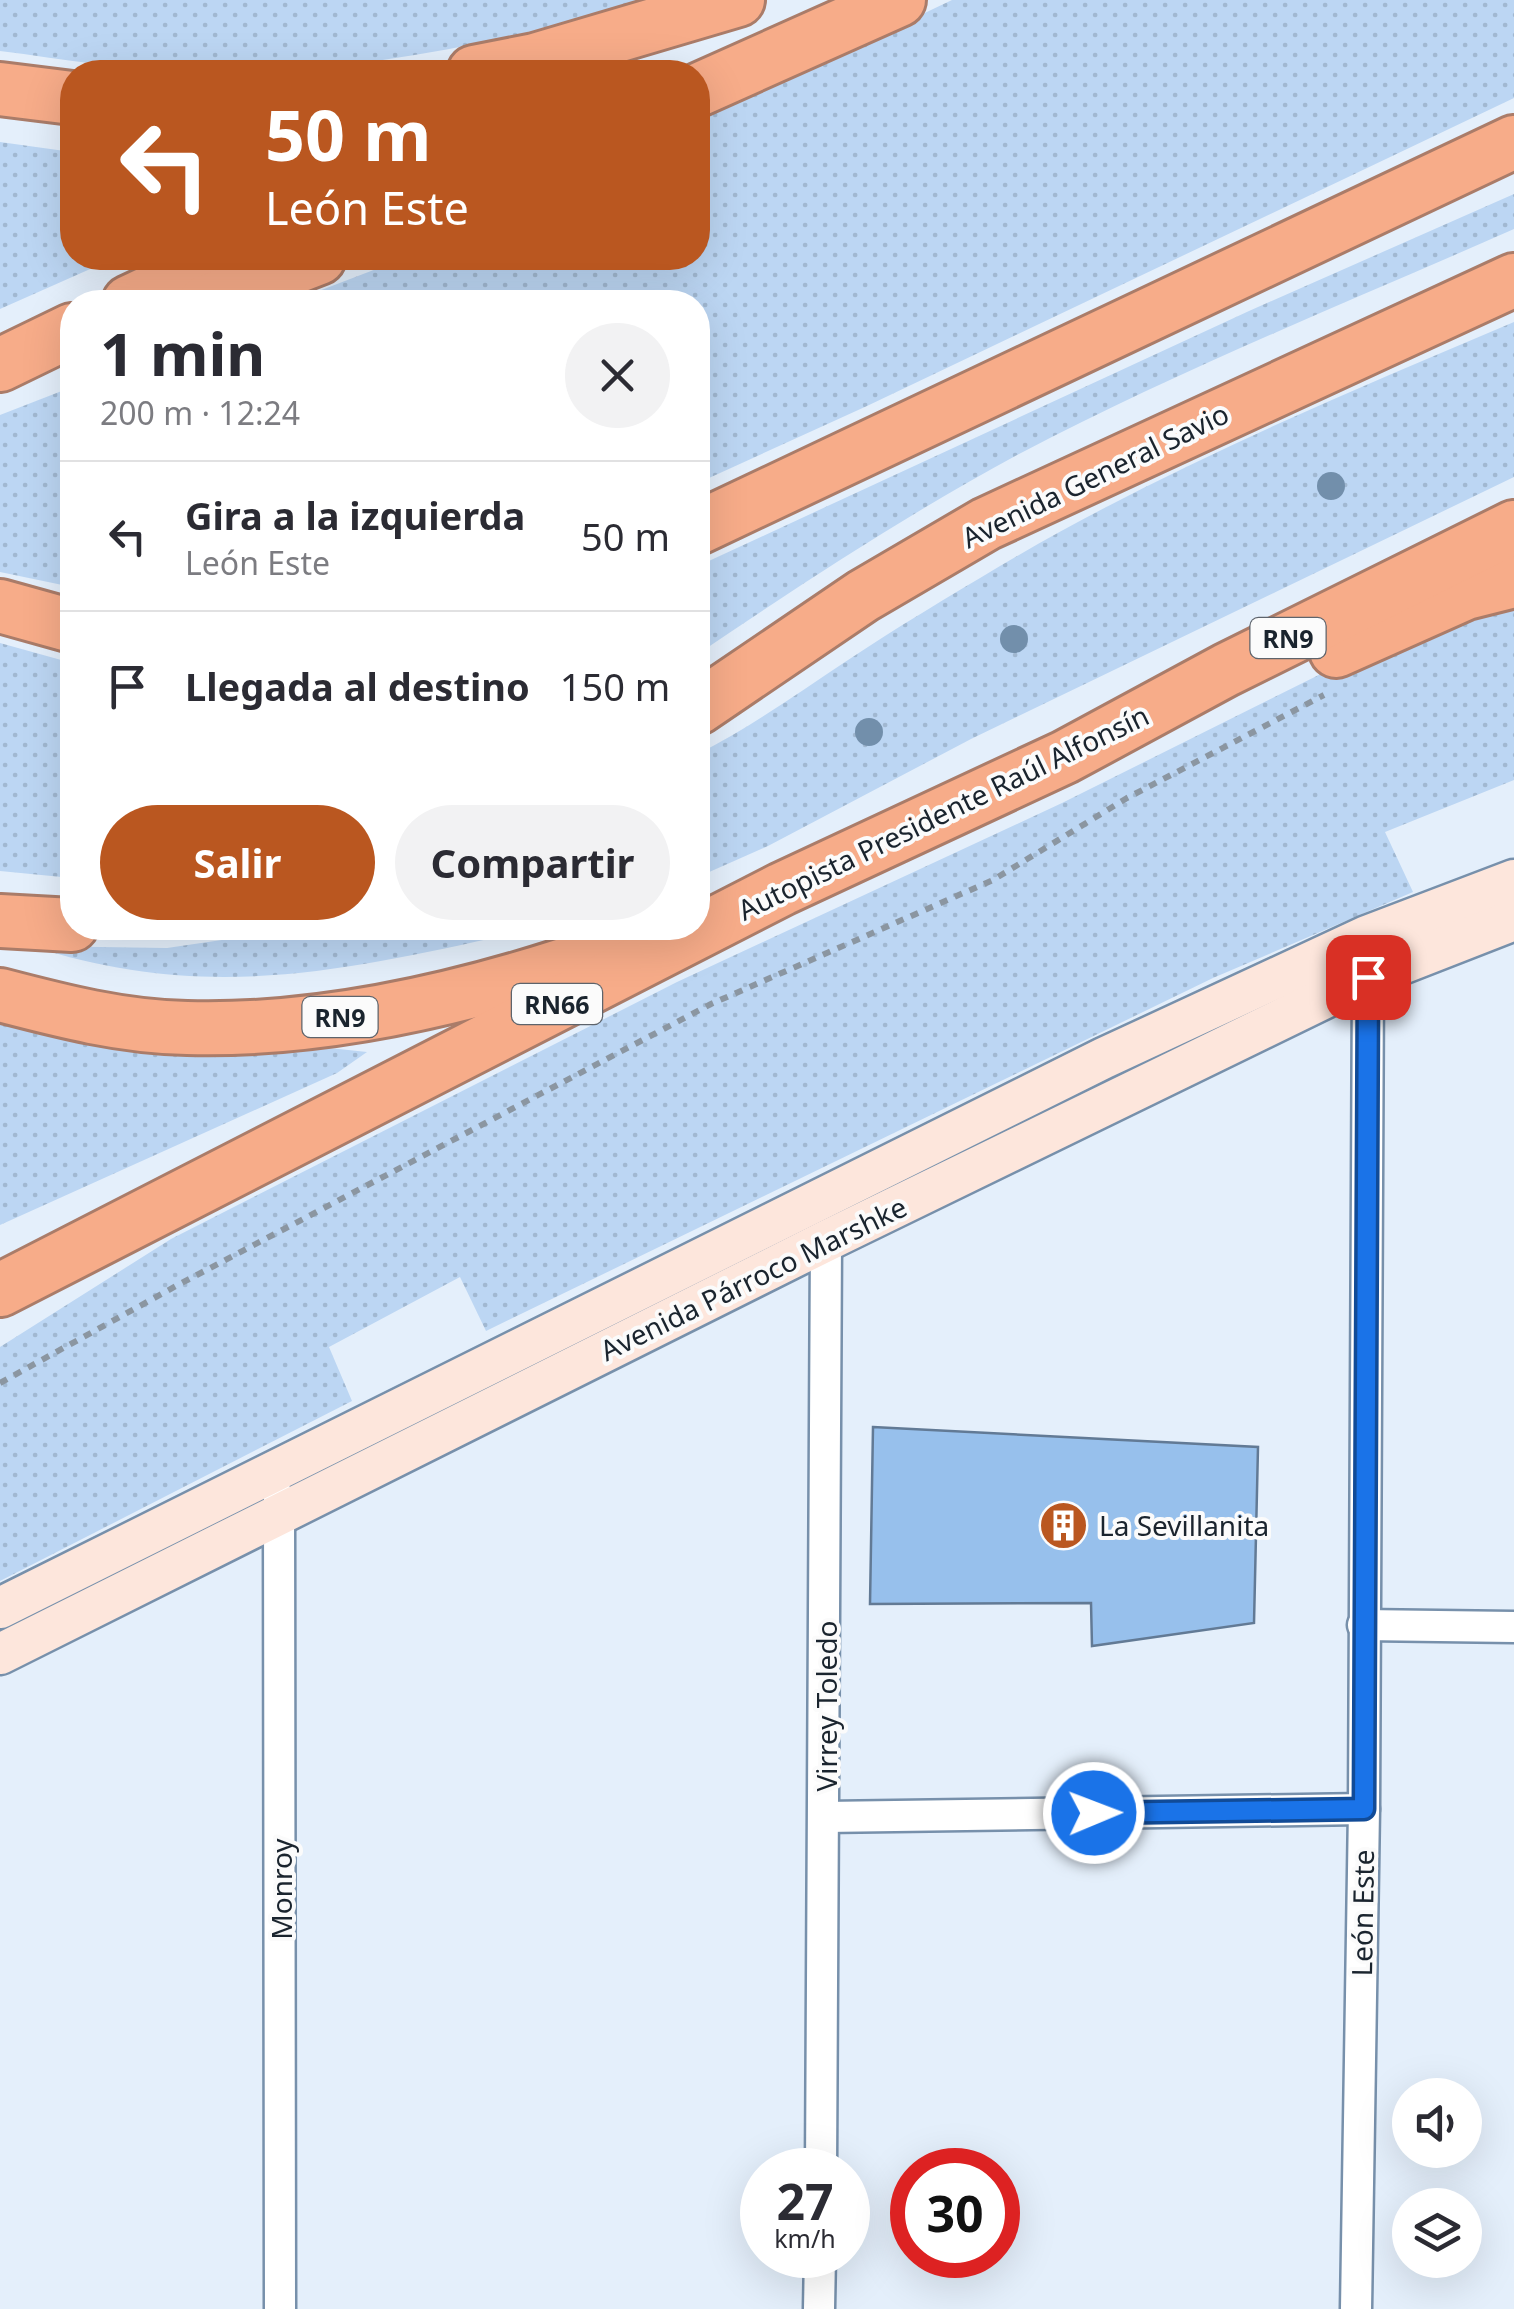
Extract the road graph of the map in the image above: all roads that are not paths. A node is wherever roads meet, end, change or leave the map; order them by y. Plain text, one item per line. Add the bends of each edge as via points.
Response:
1 (738, 0) edge
2 (757, 0) edge
3 (900, 0) edge
4 (535, 60) edge
5 (631, 60) edge
6 (710, 85) edge
7 (0, 89) edge
8 (60, 96) edge
9 (1514, 142) edge
10 (197, 270) edge
11 (287, 270) edge
12 (1514, 280) edge
13 (154, 290) edge
14 (236, 290) edge
15 (60, 336) edge
16 (60, 360) edge
17 (0, 365) edge
18 (0, 384) edge
19 (710, 522) edge
20 (1514, 528) edge
21 (1514, 581) edge
22 (0, 606) edge
23 (60, 623) edge
24 (710, 700) edge
25 (1065, 757) junction
26 (1514, 880) edge
27 (782, 889) junction
28 (710, 914) edge
29 (1514, 920) edge
30 (0, 921) edge
31 (60, 924) edge
32 (710, 926) edge
33 (637, 940) edge
34 (682, 940) edge
35 (1368, 977) junction
36 (0, 995) edge
37 (333, 1119) junction
38 (826, 1241) junction
39 (0, 1258) edge
40 (0, 1290) edge
41 (274, 1469) junction
42 (282, 1511) junction
43 (0, 1608) edge
44 (1363, 1625) junction
45 (1514, 1627) edge
46 (0, 1654) edge
47 (1364, 1809) junction
48 (825, 1816) junction
49 (821, 2148) edge
50 (820, 2278) edge
51 (280, 2309) edge
52 (819, 2309) edge
53 (1356, 2309) edge

1 - 4 highway
2 - 5 highway
3 - 6 highway
7 - 8 highway
9 - 19 highway
10 - 13 highway
11 - 14 highway
12 - 24 highway, Avenida General Savio via 986,524 863,596
15 - 17 highway
16 - 18 highway
20 - 25 highway, Autopista Presidente Raúl Alfonsín / RN9
21 - 25 highway via 1466,593 1198,712
22 - 23 highway
25 - 27 highway, Autopista Presidente Raúl Alfonsín / RN9
26 - 41 main road, Avenida Párroco Marshke via 1367,936 1104,1058
27 - 28 highway, RN9
27 - 32 highway, Autopista Presidente Raúl Alfonsín / RN66
29 - 35 main road, Avenida Párroco Marshke
30 - 31 highway
33 - 36 highway, RN9 via 462,993 300,1025 185,1028 86,1017
34 - 37 highway, Autopista Presidente Raúl Alfonsín / RN66
35 - 38 main road, Avenida Párroco Marshke
35 - 44 street, León Este
37 - 39 highway
37 - 40 highway, Autopista Presidente Raúl Alfonsín / RN66
38 - 42 main road, Avenida Párroco Marshke
38 - 48 street, Virrey Toledo
41 - 42 street, Monroy
41 - 43 main road, Avenida Párroco Marshke
42 - 46 main road, Avenida Párroco Marshke
42 - 51 street, Monroy
44 - 45 street
44 - 47 street, León Este
47 - 48 street
47 - 53 street, León Este
48 - 49 street, Virrey Toledo
50 - 52 street

